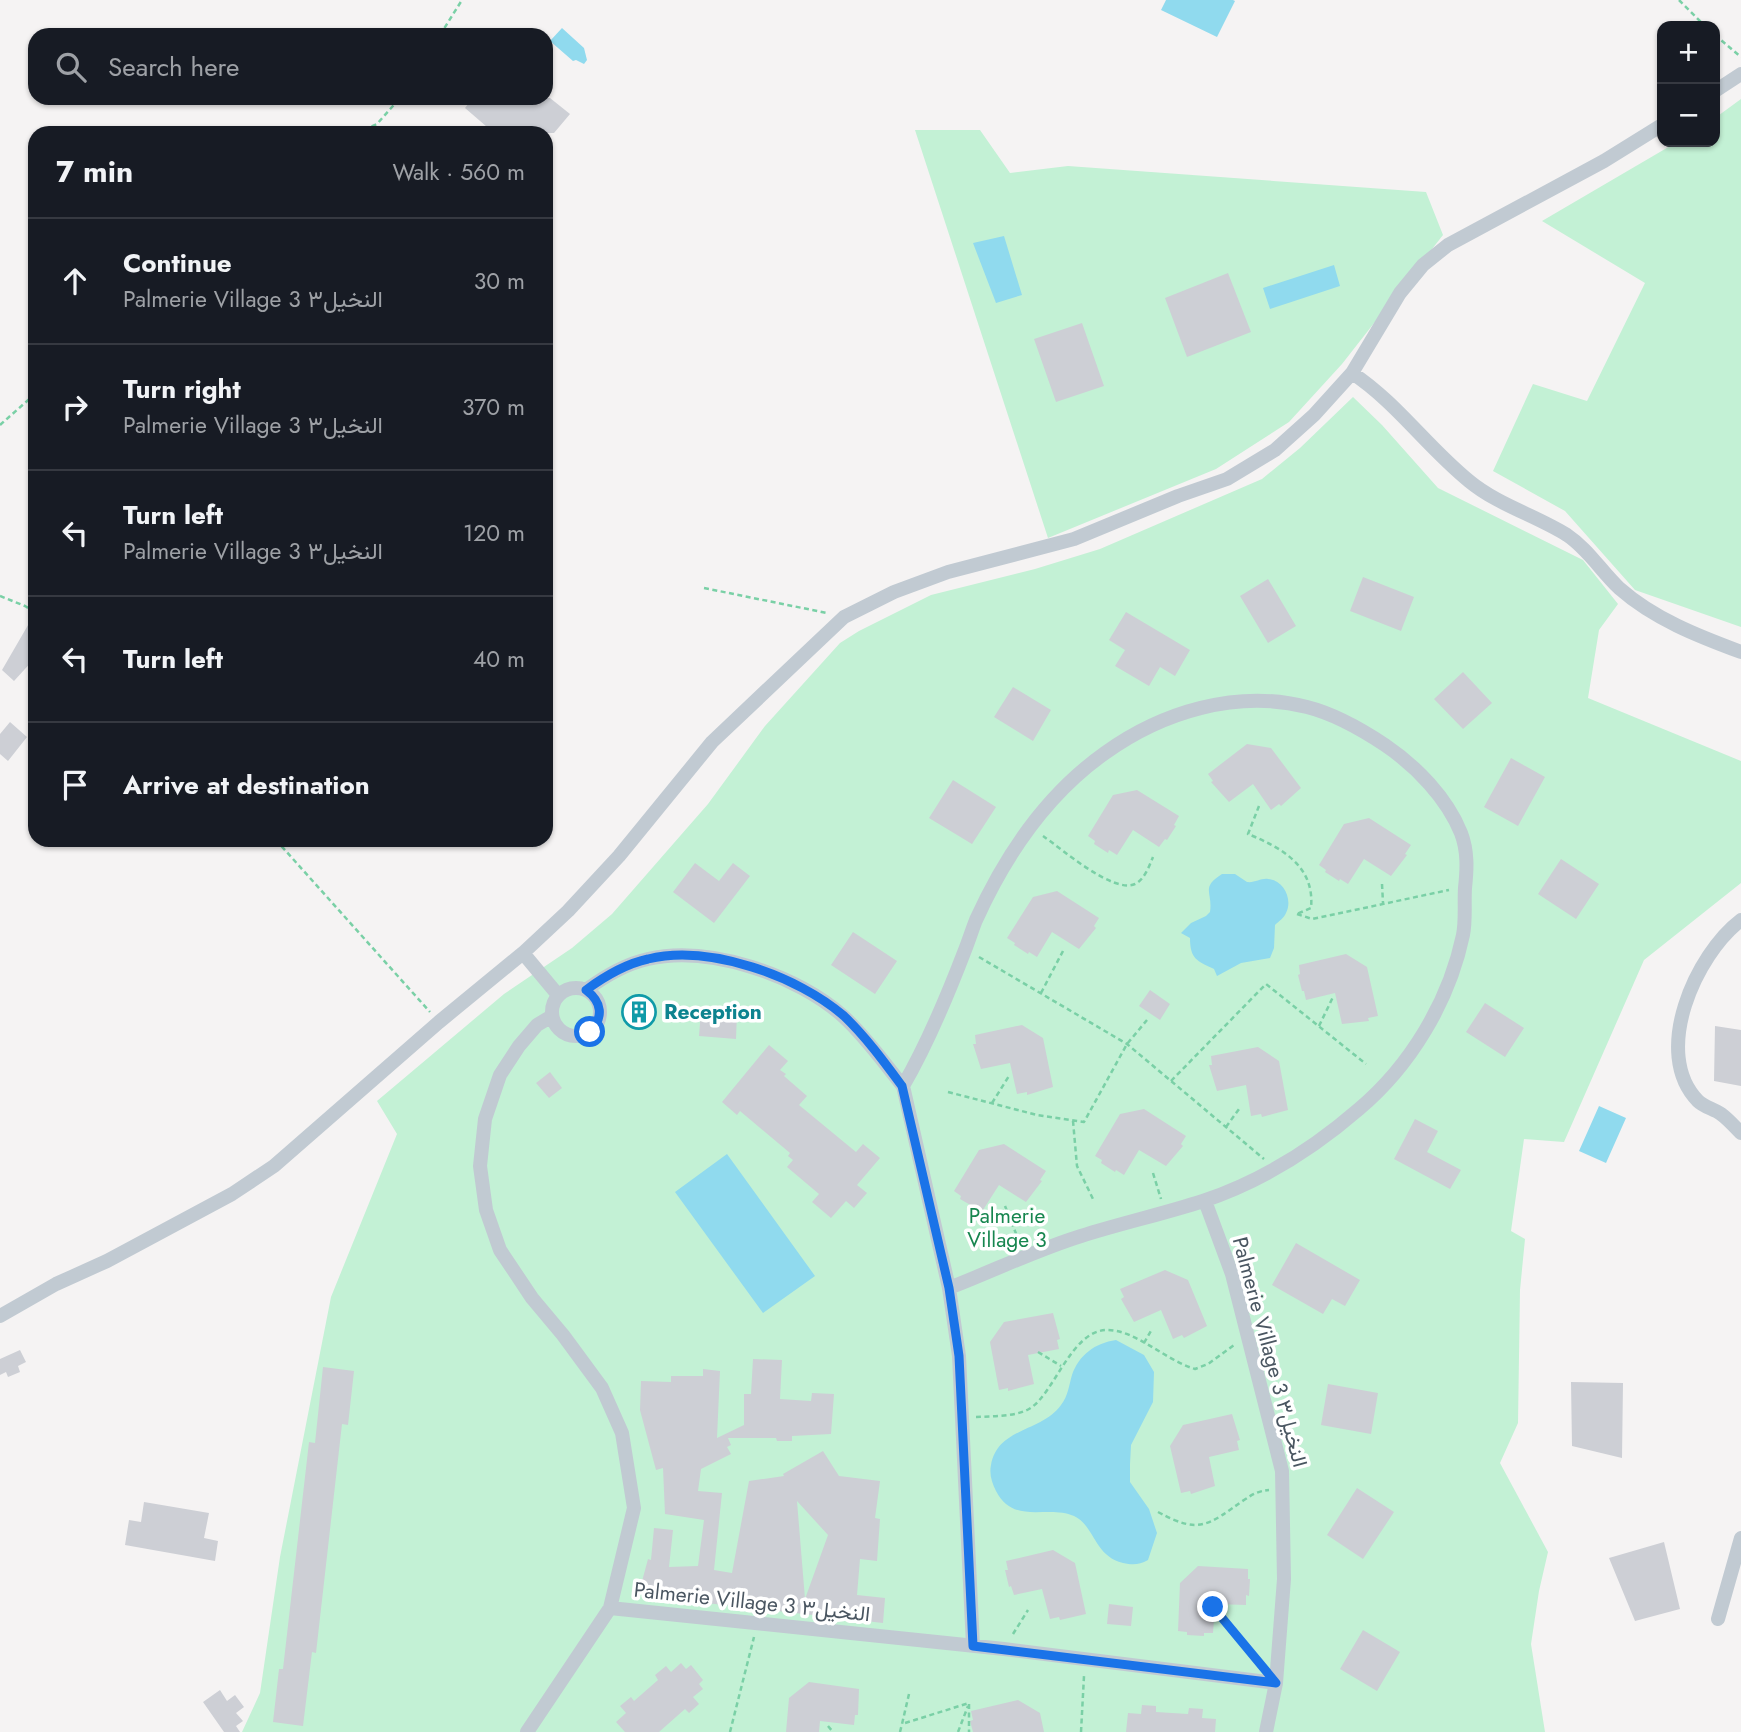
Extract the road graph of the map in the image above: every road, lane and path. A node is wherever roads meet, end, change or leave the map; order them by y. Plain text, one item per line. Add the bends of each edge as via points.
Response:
1 (462, 0) edge
2 (1679, 0) edge
3 (1700, 21) edge
4 (444, 28) edge
5 (1720, 39) edge
6 (1741, 57) edge
7 (1741, 74) edge
8 (1720, 88) edge
9 (394, 105) edge
10 (372, 126) edge
11 (1657, 128) edge
12 (1352, 373) junction
13 (28, 400) edge
14 (0, 425) edge
15 (704, 588) dead end
16 (0, 596) edge
17 (28, 608) edge
18 (844, 617) junction
19 (1741, 652) edge
20 (1259, 806) dead end
21 (1029, 826) junction
22 (282, 847) edge
23 (1153, 857) dead end
24 (1382, 884) dead end
25 (1465, 886) junction
26 (1383, 903) junction
27 (1741, 920) edge
28 (966, 949) junction
29 (1063, 951) dead end
30 (523, 953) junction
31 (586, 990) junction
32 (1041, 993) junction
33 (558, 995) junction
34 (1333, 997) dead end
35 (552, 1016) junction
36 (1147, 1020) dead end
37 (439, 1022) junction
38 (1319, 1026) junction
39 (1127, 1044) junction
40 (1366, 1064) dead end
41 (1009, 1076) dead end
42 (1171, 1081) junction
43 (902, 1086) junction
44 (948, 1091) dead end
45 (992, 1103) junction
46 (1239, 1109) dead end
47 (1072, 1120) junction
48 (1226, 1127) junction
49 (1741, 1133) edge
50 (1274, 1168) junction
51 (1153, 1173) dead end
52 (1094, 1201) dead end
53 (1205, 1201) junction
54 (1005, 1206) dead end
55 (1164, 1212) junction
56 (1026, 1257) junction
57 (949, 1288) junction
58 (0, 1316) edge
59 (1152, 1329) dead end
60 (1248, 1334) junction
61 (1144, 1343) junction
62 (1038, 1352) dead end
63 (1061, 1366) junction
64 (975, 1417) dead end
65 (1283, 1489) junction
66 (1158, 1512) dead end
67 (1741, 1538) edge
68 (1213, 1607) dead end
69 (610, 1608) junction
70 (1028, 1610) dead end
71 (1718, 1619) dead end
72 (758, 1623) junction
73 (973, 1646) junction
74 (1004, 1649) junction
75 (1086, 1659) junction
76 (1276, 1683) junction
77 (909, 1694) dead end
78 (969, 1703) junction
79 (902, 1724) junction
80 (828, 1726) dead end
81 (527, 1732) edge
82 (730, 1732) edge
83 (833, 1732) edge
84 (900, 1732) edge
85 (958, 1732) edge
86 (970, 1732) edge
87 (1080, 1732) edge
88 (1266, 1732) edge

1 - 4 path
2 - 3 path
5 - 6 path
7 - 8 street
9 - 10 path
11 - 12 street via 1448,245 1400,293
12 - 18 street via 1275,450 1227,480 1074,539 948,572
12 - 19 street via 1371,385 1470,482 1569,537 1619,587 1661,618
13 - 14 path
15 - 18 path
16 - 17 path
18 - 30 street via 712,742 619,856
20 - 26 path via 1248,834 1292,858 1313,892 1311,908 1297,914 1312,919
21 - 23 path via 1119,886 1135,884 1147,873
21 - 25 street via 1105,753 1166,718 1224,703 1258,700 1295,705 1356,726 1424,775 1462,834 1468,867
21 - 28 street via 991,890
22 - 37 path
24 - 26 path
25 - 26 path
25 - 50 street via 1464,932 1453,970 1405,1064 1361,1108 1303,1153
27 - 49 street via 1710,952 1693,981 1681,1017 1678,1047 1683,1078 1698,1102
28 - 32 path
28 - 43 street via 931,1034
29 - 32 path
30 - 33 street
30 - 37 street
31 - 33 street via 576,988
31 - 35 street via 594,996 600,1015 590,1032 571,1036 555,1025
31 - 43 street via 622,967 650,958 695,956 750,966 800,986 843,1016
32 - 39 path
33 - 35 street
34 - 38 path
35 - 69 street, Palmerie Village 3 النخيل٣ via 537,1025 500,1075 485,1119 480,1166 486,1210 500,1250 602,1388 622,1433 634,1508
36 - 39 path
37 - 58 street via 274,1166 232,1194
38 - 40 path
38 - 42 path via 1266,984
39 - 42 path
39 - 47 path via 1084,1122
41 - 45 path
42 - 48 path
43 - 57 street
44 - 45 path
45 - 47 path
46 - 48 path
47 - 52 path via 1077,1166
48 - 50 path
50 - 53 street
51 - 55 path
53 - 55 street
53 - 60 street, Palmerie Village 3 النخيل٣
54 - 56 path
55 - 56 street
56 - 57 street
57 - 73 street via 959,1356
59 - 61 path
60 - 61 path via 1208,1364 1195,1368
60 - 65 street, Palmerie Village 3 النخيل٣
61 - 63 path via 1124,1332 1104,1329 1080,1344
62 - 63 path
63 - 64 path via 1032,1407 1019,1413
65 - 66 path via 1257,1491 1209,1524 1190,1525
65 - 76 street, Palmerie Village 3 النخيل٣ via 1284,1579
67 - 71 street
68 - 76 path
69 - 72 street, Palmerie Village 3 النخيل٣
69 - 81 street, Palmerie Village 3 النخيل٣
70 - 74 path
72 - 73 street, Palmerie Village 3 النخيل٣
72 - 82 path
73 - 74 street, Palmerie Village 3 النخيل٣
74 - 75 street, Palmerie Village 3 النخيل٣
75 - 76 street, Palmerie Village 3 النخيل٣
75 - 87 path
76 - 88 street, Palmerie Village 3 النخيل٣
77 - 79 path
78 - 79 path
78 - 85 path
78 - 86 path
79 - 84 path
80 - 83 path

